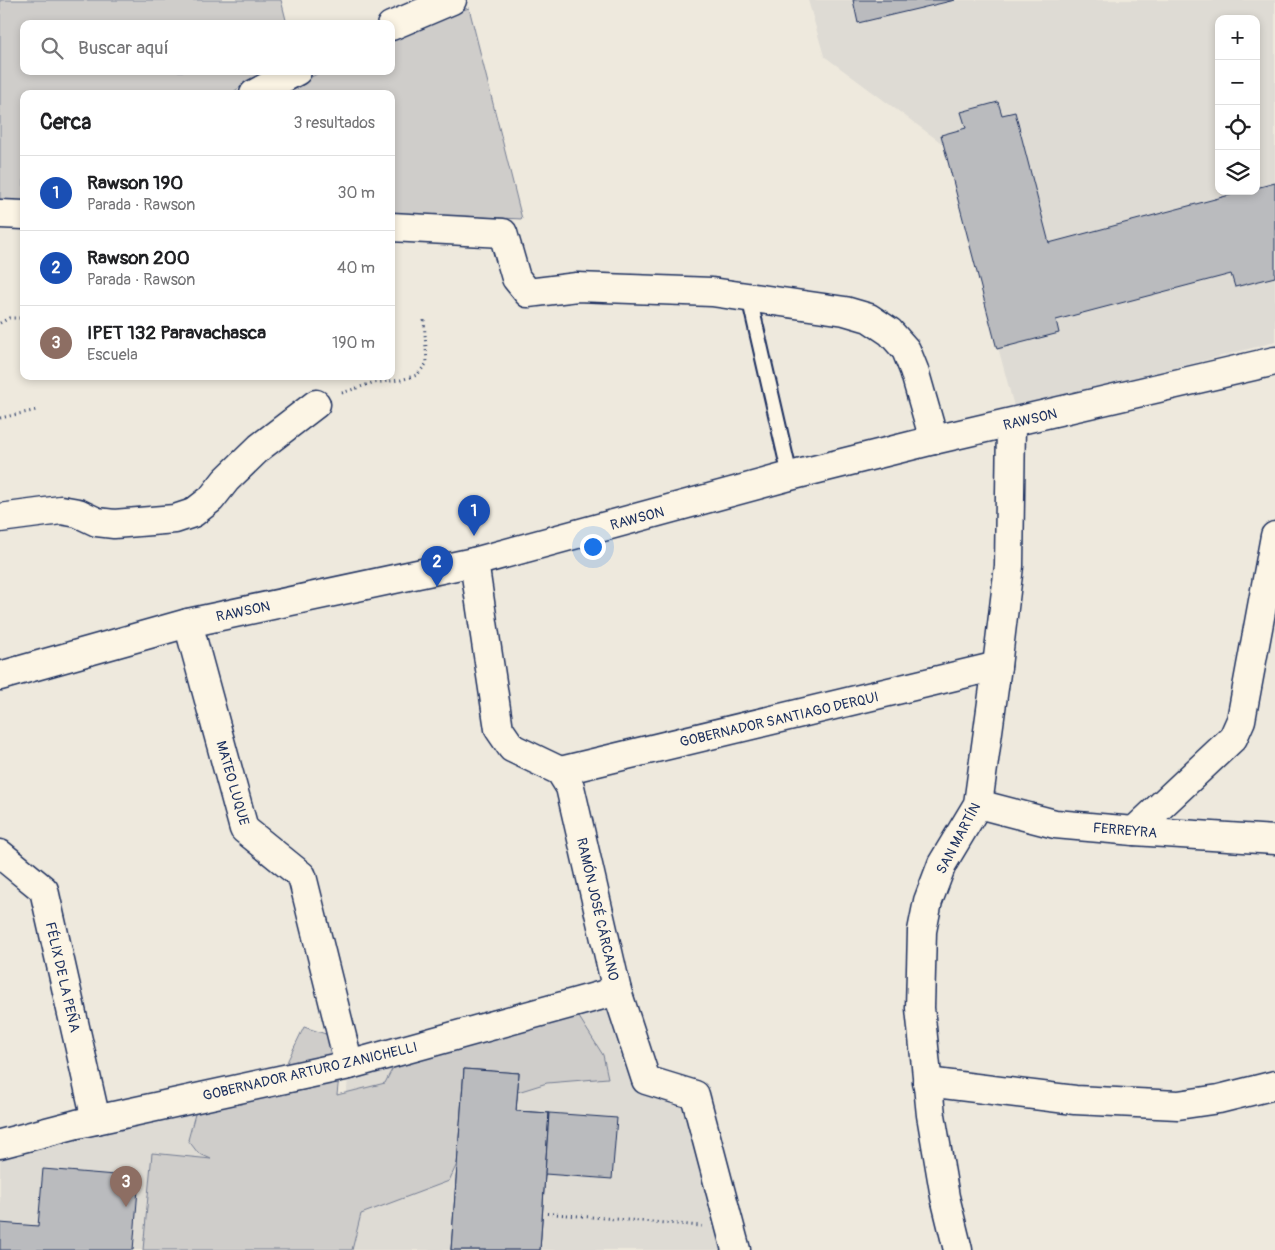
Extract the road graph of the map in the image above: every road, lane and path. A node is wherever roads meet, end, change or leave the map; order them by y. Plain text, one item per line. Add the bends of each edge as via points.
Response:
1 (452, 0) edge
2 (395, 24) edge
3 (290, 75) edge
4 (261, 90) edge
5 (0, 214) edge
6 (20, 215) edge
7 (395, 227) edge
8 (749, 297) junction
9 (20, 318) edge
10 (424, 320) dead end
11 (0, 323) edge
12 (1275, 361) edge
13 (316, 404) joint
14 (37, 410) dead end
15 (0, 418) edge
16 (1011, 423) junction
17 (934, 440) junction
18 (790, 476) junction
19 (0, 518) edge
20 (1275, 536) edge
21 (474, 562) junction
22 (188, 623) junction
23 (998, 666) junction
24 (0, 676) edge
25 (560, 771) junction
26 (978, 804) junction
27 (1134, 831) junction
28 (1275, 840) edge
29 (0, 854) edge
30 (618, 991) junction
31 (349, 1065) junction
32 (927, 1082) junction
33 (1275, 1085) edge
34 (96, 1120) junction
35 (0, 1144) edge
36 (542, 1214) dead end
37 (733, 1239) edge
38 (958, 1250) edge

1 - 2 street
3 - 4 street
5 - 6 street
7 - 8 street via 503,233 516,278 528,293 577,287 712,292
8 - 17 street via 845,311 868,318 890,332 909,356
8 - 18 lane
9 - 11 path via 9,318
10 - 13 path via 427,363 417,375 372,383
12 - 16 street, RAWSON
13 - 19 street via 260,447 193,512 175,518 114,524 61,510
14 - 15 path
16 - 17 street, RAWSON
16 - 23 street, SAN MARTÍN via 1009,566
17 - 18 street, RAWSON
18 - 21 street, RAWSON
20 - 27 street via 1241,720 1233,738
21 - 22 street, RAWSON
21 - 25 street via 499,729 512,748
22 - 24 street, RAWSON
22 - 31 street, MATEO LUQUE via 244,829 302,876
23 - 25 street, GOBERNADOR SANTIAGO DERQUI
23 - 26 street, SAN MARTÍN
25 - 30 street, RAMÓN JOSÉ CÁRCANO via 570,787
26 - 27 street, FERREYRA via 1055,824
26 - 32 street, SAN MARTÍN via 942,864 928,901 922,931 920,1008
27 - 28 street, FERREYRA
29 - 34 street, FÉLIX DE LA PEÑA via 44,890
30 - 31 street, GOBERNADOR ARTURO ZANICHELLI
30 - 37 street, RAMÓN JOSÉ CÁRCANO via 646,1080 695,1095
31 - 34 street, GOBERNADOR ARTURO ZANICHELLI
32 - 33 street via 1075,1100 1178,1105
32 - 38 street, SAN MARTÍN via 940,1170
34 - 35 street, GOBERNADOR ARTURO ZANICHELLI
36 - 37 path

